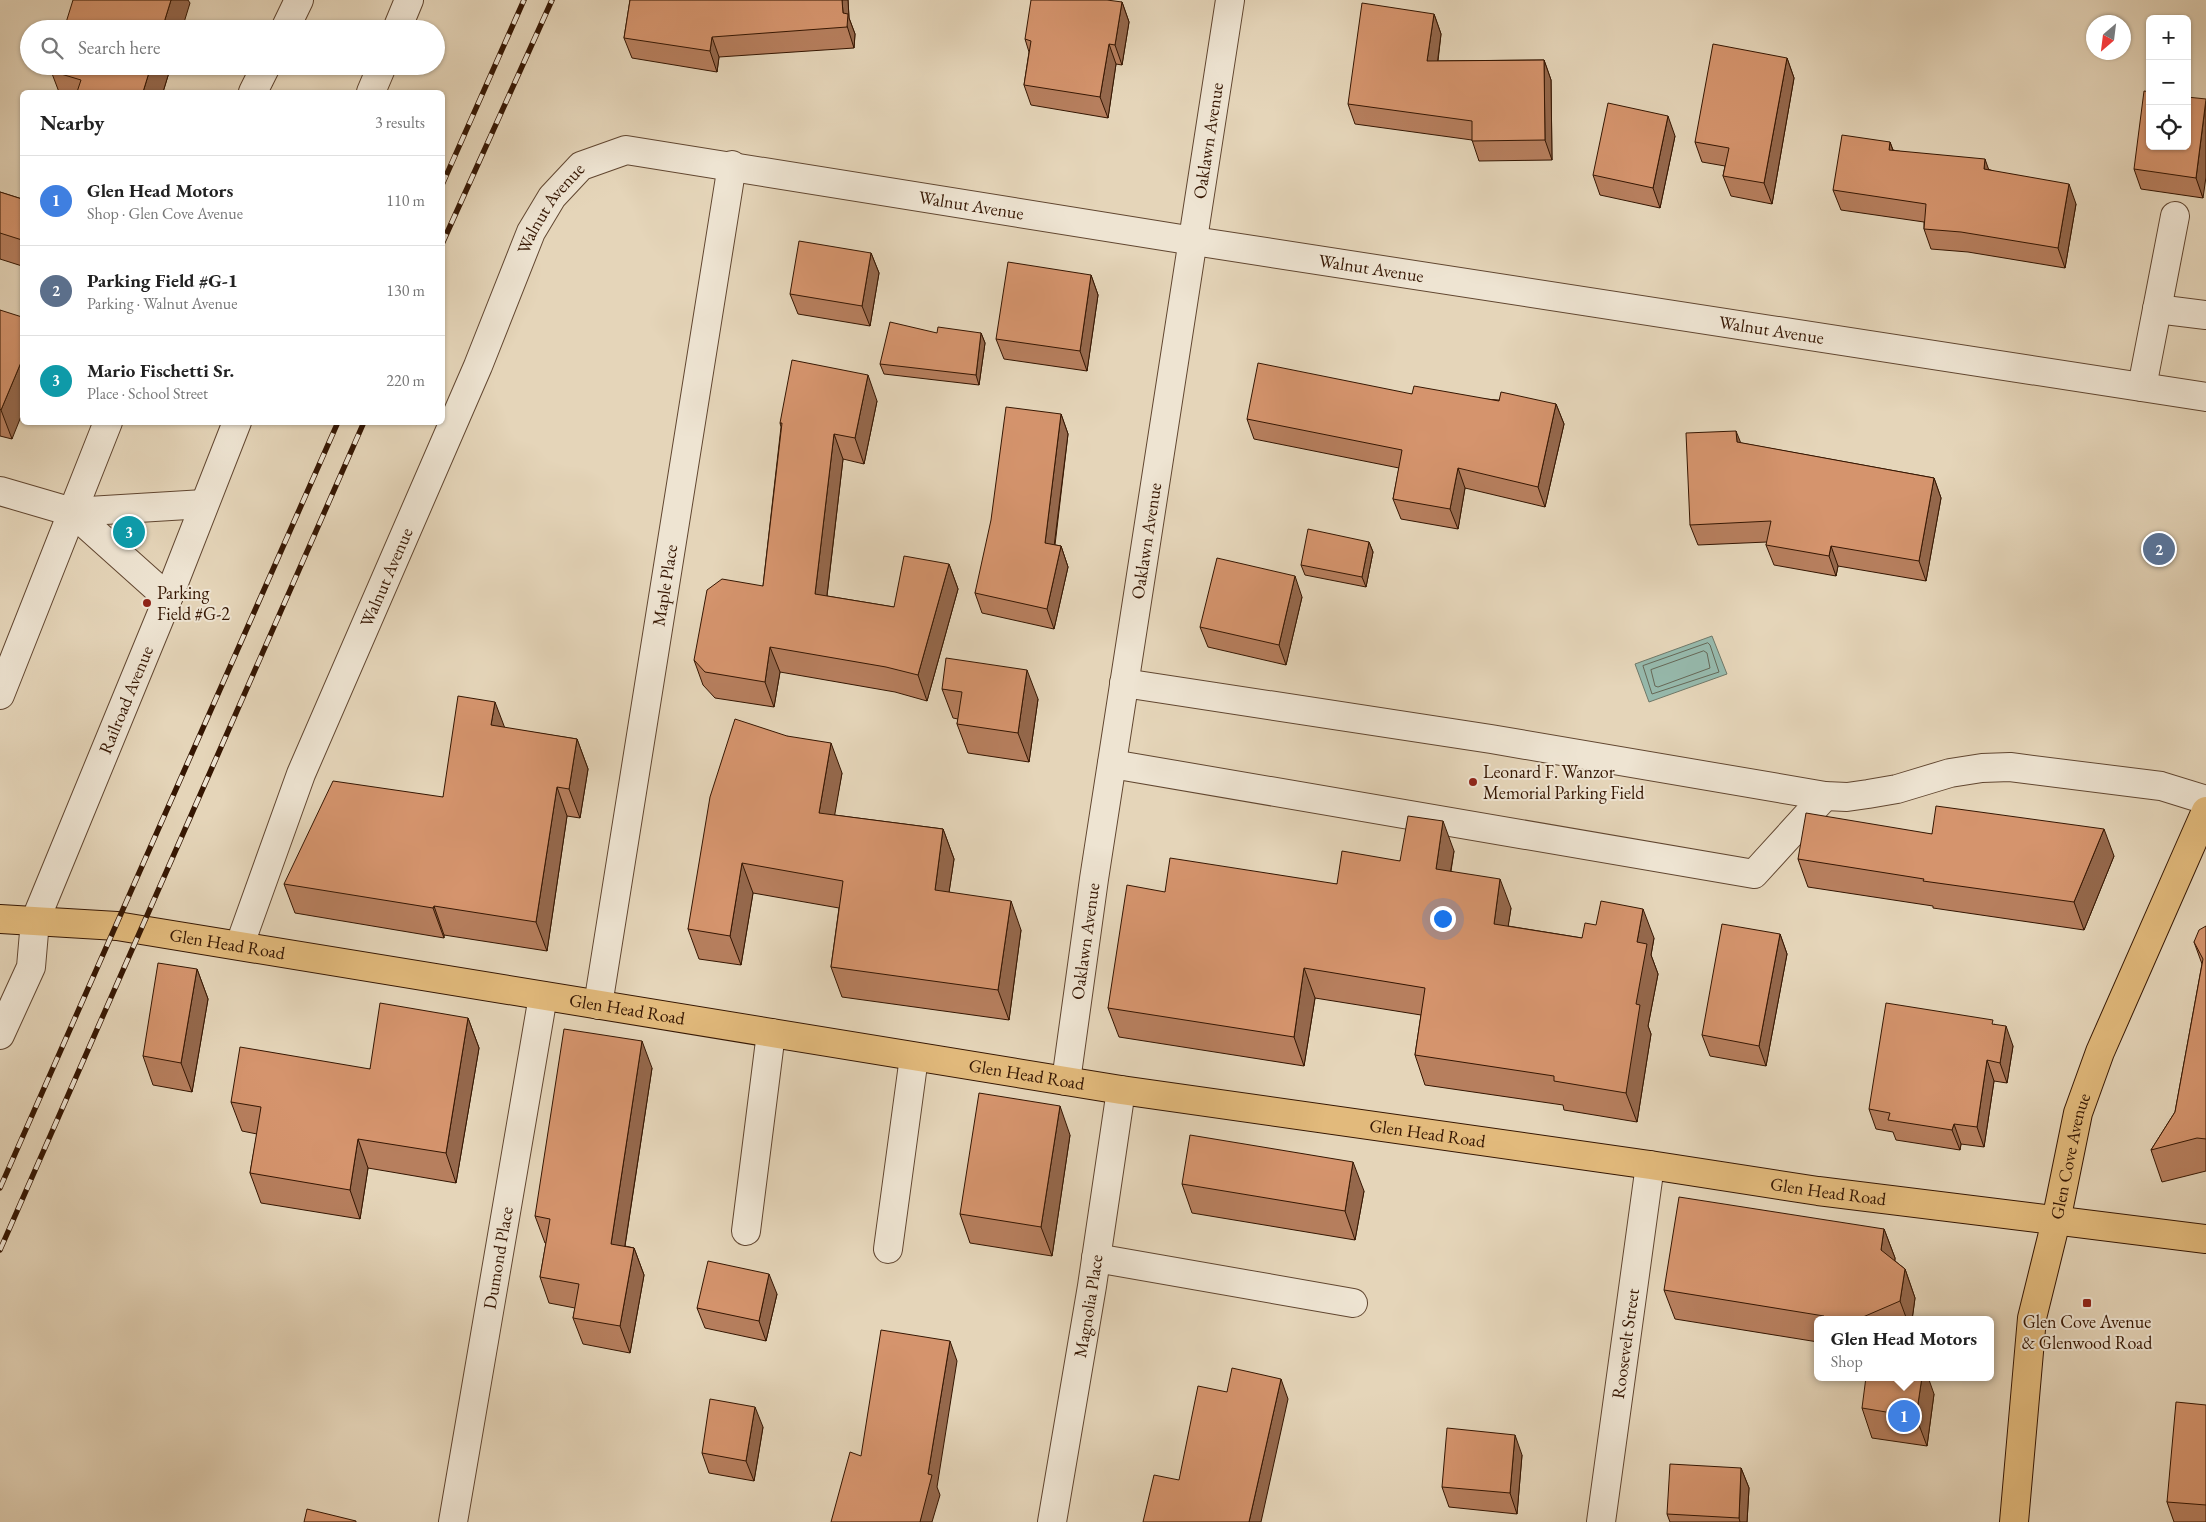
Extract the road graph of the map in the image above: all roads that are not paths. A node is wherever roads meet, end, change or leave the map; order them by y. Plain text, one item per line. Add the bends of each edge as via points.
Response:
1 (299, 0) edge
2 (409, 0) edge
3 (1230, 0) edge
4 (289, 20) edge
5 (401, 20) edge
6 (262, 75) edge
7 (378, 75) edge
8 (254, 90) edge
9 (372, 90) edge
10 (732, 165) junction
11 (2175, 216) dead end
12 (1194, 241) junction
13 (2157, 309) junction
14 (2206, 315) edge
15 (2142, 387) junction
16 (2206, 397) edge
17 (107, 425) edge
18 (236, 425) edge
19 (0, 491) edge
20 (204, 504) junction
21 (72, 512) junction
22 (168, 598) junction
23 (1124, 683) junction
24 (0, 695) edge
25 (1112, 764) junction
26 (1825, 796) junction
27 (2206, 800) edge
28 (2206, 811) edge
29 (0, 919) edge
30 (35, 921) junction
31 (240, 944) junction
32 (543, 996) junction
33 (598, 1005) junction
34 (771, 1033) junction
35 (0, 1035) edge
36 (914, 1056) junction
37 (1066, 1081) junction
38 (1121, 1090) junction
39 (1650, 1165) junction
40 (2056, 1221) junction
41 (746, 1230) dead end
42 (2206, 1239) edge
43 (888, 1249) dead end
44 (1096, 1258) junction
45 (1353, 1303) dead end
46 (453, 1522) edge
47 (1052, 1522) edge
48 (1601, 1522) edge
49 (2014, 1522) edge

1 - 4 street
2 - 5 street
3 - 12 street, Oaklawn Avenue
6 - 8 street
7 - 9 street
10 - 12 street, Walnut Avenue
10 - 31 street, Walnut Avenue via 626,150 581,166 552,197 531,232 474,376 301,774
10 - 33 street, Maple Place
11 - 13 street
12 - 15 street, Walnut Avenue
12 - 23 street, Oaklawn Avenue
13 - 14 street
13 - 15 street
15 - 16 street, Walnut Avenue
17 - 21 street
18 - 20 street, Railroad Avenue
19 - 21 street
20 - 21 street
20 - 22 street, Railroad Avenue
21 - 22 street
21 - 24 street
22 - 30 street, Railroad Avenue
23 - 25 street, Oaklawn Avenue
23 - 26 street via 1491,739
25 - 26 street via 1754,874
25 - 37 street, Oaklawn Avenue
26 - 27 street via 1868,794 1950,773 2010,767 2161,786
28 - 40 main road, Glen Cove Avenue via 2100,1052 2078,1113
29 - 30 main road, Glen Head Road
30 - 31 main road, Glen Head Road via 117,926
30 - 35 street, Railroad Avenue via 31,967
31 - 32 main road, Glen Head Road
32 - 33 main road, Glen Head Road
32 - 46 street, Dumond Place
33 - 34 main road, Glen Head Road
34 - 36 main road, Glen Head Road
34 - 41 street
36 - 37 main road, Glen Head Road
36 - 43 street
37 - 38 main road, Glen Head Road
38 - 39 main road, Glen Head Road
38 - 44 street, Magnolia Place
39 - 40 main road, Glen Head Road via 1818,1191
39 - 48 street, Roosevelt Street
40 - 42 main road, Glen Head Road
40 - 49 main road, Glen Cove Avenue via 2032,1318
44 - 45 street
44 - 47 street, Magnolia Place

